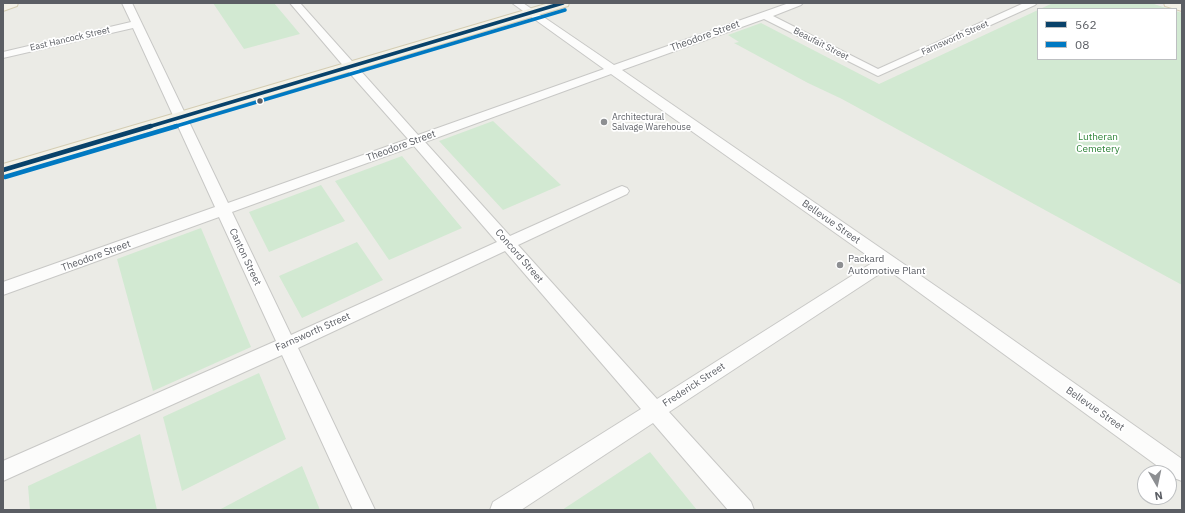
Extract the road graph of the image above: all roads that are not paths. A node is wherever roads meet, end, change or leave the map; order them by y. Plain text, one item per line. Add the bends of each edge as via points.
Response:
1 (12, 3) edge
2 (127, 3) edge
3 (295, 3) edge
4 (517, 3) edge
5 (564, 3) edge
6 (798, 3) edge
7 (1032, 3) edge
8 (1170, 3) edge
9 (3, 7) edge
10 (1182, 7) edge
11 (531, 13) junction
12 (764, 15) junction
13 (137, 24) junction
14 (3, 55) edge
15 (350, 67) junction
16 (613, 70) junction
17 (878, 73) joint
18 (181, 117) junction
19 (416, 140) junction
20 (3, 170) edge
21 (622, 191) dead end
22 (224, 210) junction
23 (507, 243) junction
24 (887, 261) junction
25 (3, 289) edge
26 (286, 345) junction
27 (655, 410) junction
28 (3, 471) edge
29 (1182, 471) edge
30 (364, 510) edge
31 (501, 510) edge
32 (743, 510) edge

1 - 9 main road
2 - 13 street, Canton Street
3 - 15 street, Concord Street
4 - 11 street, Bellevue Street
5 - 11 main road
6 - 12 street, Theodore Street
7 - 17 street, Farnsworth Street
8 - 10 main road
11 - 15 main road
11 - 16 street, Bellevue Street
12 - 16 street, Theodore Street
12 - 17 street, Beaufait Street
13 - 14 street, East Hancock Street
13 - 18 street, Canton Street
15 - 18 main road
15 - 19 street, Concord Street
16 - 19 street, Theodore Street
16 - 24 street, Bellevue Street
18 - 20 main road
18 - 22 street, Canton Street
19 - 22 street, Theodore Street
19 - 23 street, Concord Street
21 - 23 street, Farnsworth Street
22 - 25 street, Theodore Street
22 - 26 street, Canton Street
23 - 26 street, Farnsworth Street
23 - 27 street, Concord Street
24 - 27 street, Frederick Street
24 - 29 street, Bellevue Street
26 - 28 street, Farnsworth Street
26 - 30 street, Canton Street
27 - 31 street, Frederick Street
27 - 32 street, Concord Street

